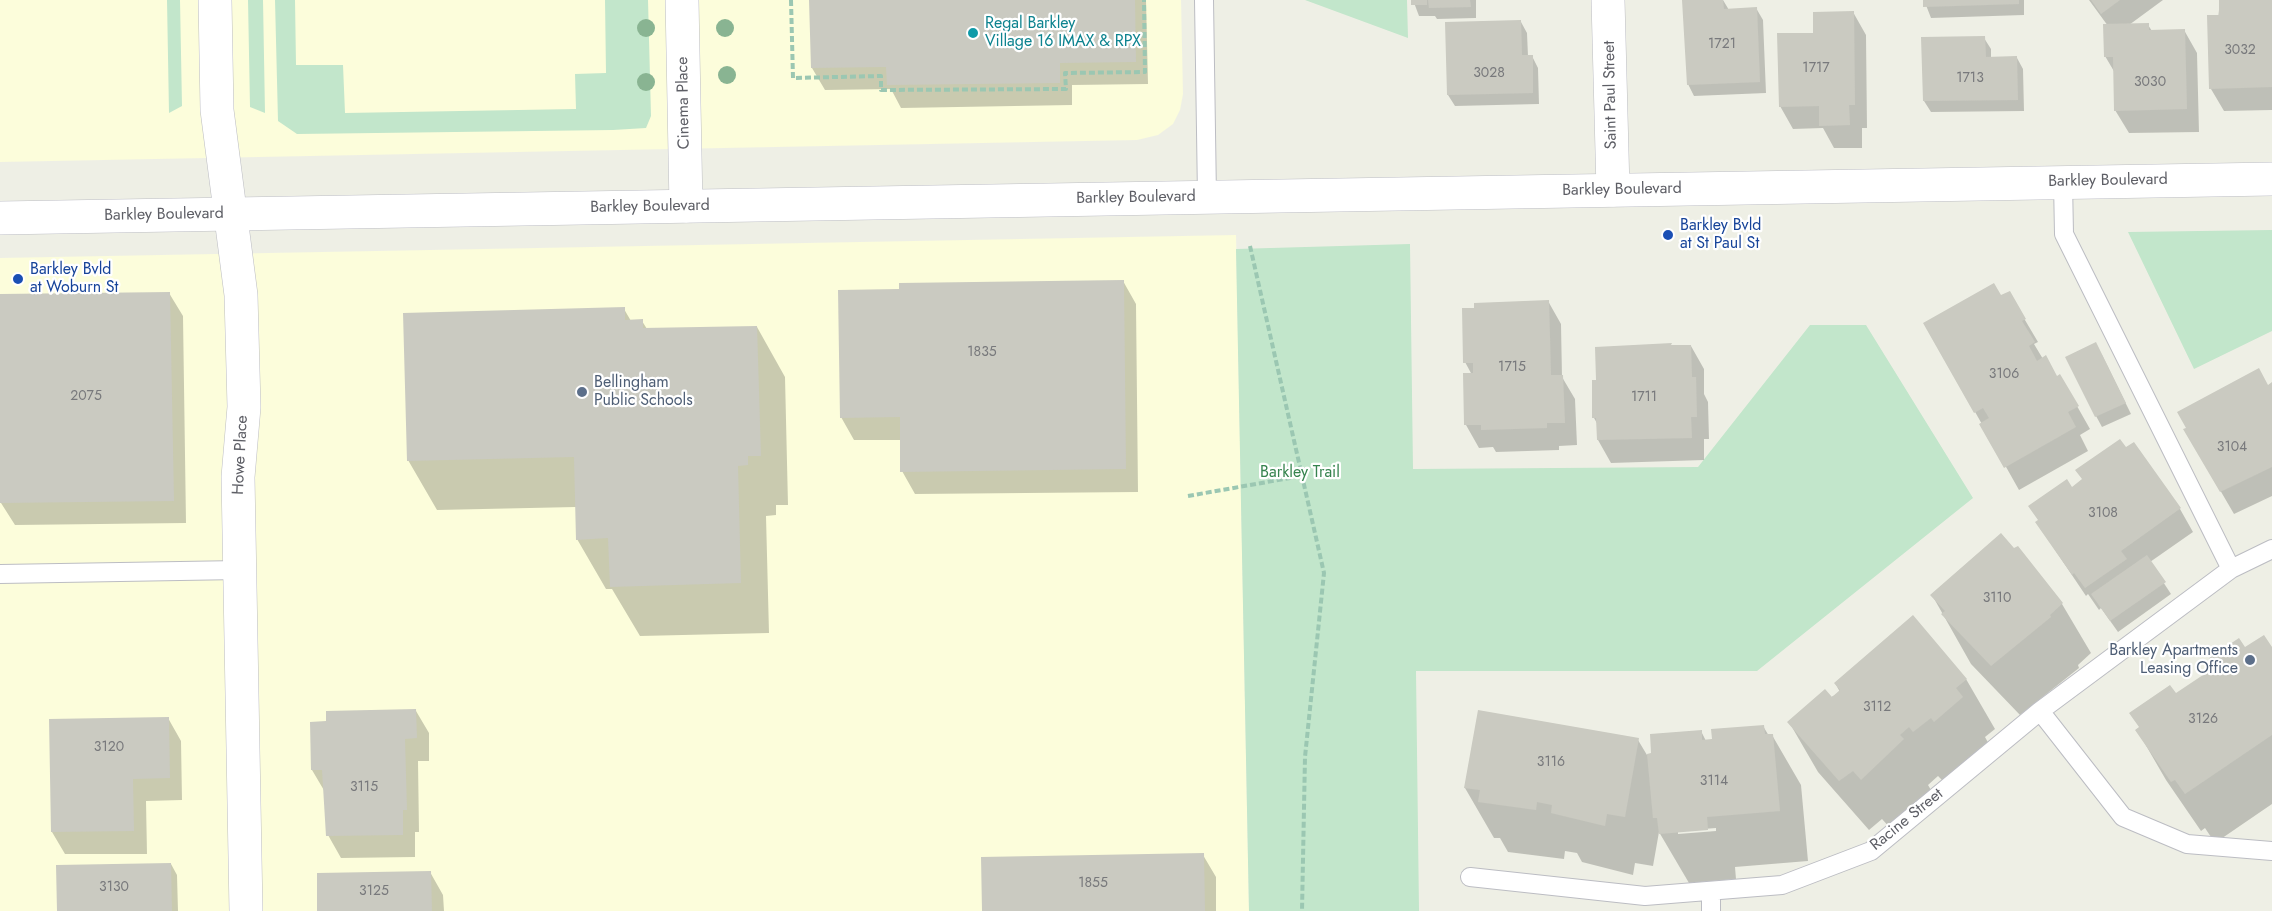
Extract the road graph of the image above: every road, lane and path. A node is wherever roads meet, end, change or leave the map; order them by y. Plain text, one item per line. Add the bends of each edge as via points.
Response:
1 (214, 0) edge
2 (682, 0) edge
3 (791, 0) edge
4 (1144, 0) edge
5 (1204, 0) edge
6 (1608, 0) edge
7 (2272, 179) edge
8 (2063, 182) junction
9 (1613, 190) junction
10 (1207, 197) junction
11 (686, 206) junction
12 (231, 214) junction
13 (0, 218) edge
14 (1250, 246) dead end
15 (1301, 476) junction
16 (1188, 496) dead end
17 (2272, 549) edge
18 (2231, 569) junction
19 (240, 570) junction
20 (0, 574) edge
21 (2040, 711) junction
22 (2272, 851) edge
23 (1470, 877) dead end
24 (1711, 891) junction
25 (246, 911) edge
26 (1302, 911) edge
27 (1711, 911) edge

1 - 12 main road, Howe Place via 217,110
2 - 11 main road, Cinema Place
3 - 4 path via 793,78 881,76 881,90 1066,89 1065,73 1145,72
5 - 10 lane
6 - 9 main road, Saint Paul Street
7 - 8 main road, Barkley Boulevard
8 - 9 main road, Barkley Boulevard
8 - 18 lane via 2064,234
9 - 10 main road, Barkley Boulevard
10 - 11 main road, Barkley Boulevard
11 - 12 main road, Barkley Boulevard
12 - 13 main road, Barkley Boulevard
12 - 19 main road, Howe Place via 241,295 244,407 238,477
14 - 15 path
15 - 16 path
15 - 26 path via 1324,573 1305,758
17 - 18 lane, Racine Street
18 - 21 lane, Racine Street
19 - 20 lane
19 - 25 main road, Howe Place
21 - 22 lane via 2123,817 2187,844
21 - 24 lane, Racine Street via 1871,851 1782,885
23 - 24 lane, Racine Street via 1645,896
24 - 27 lane

